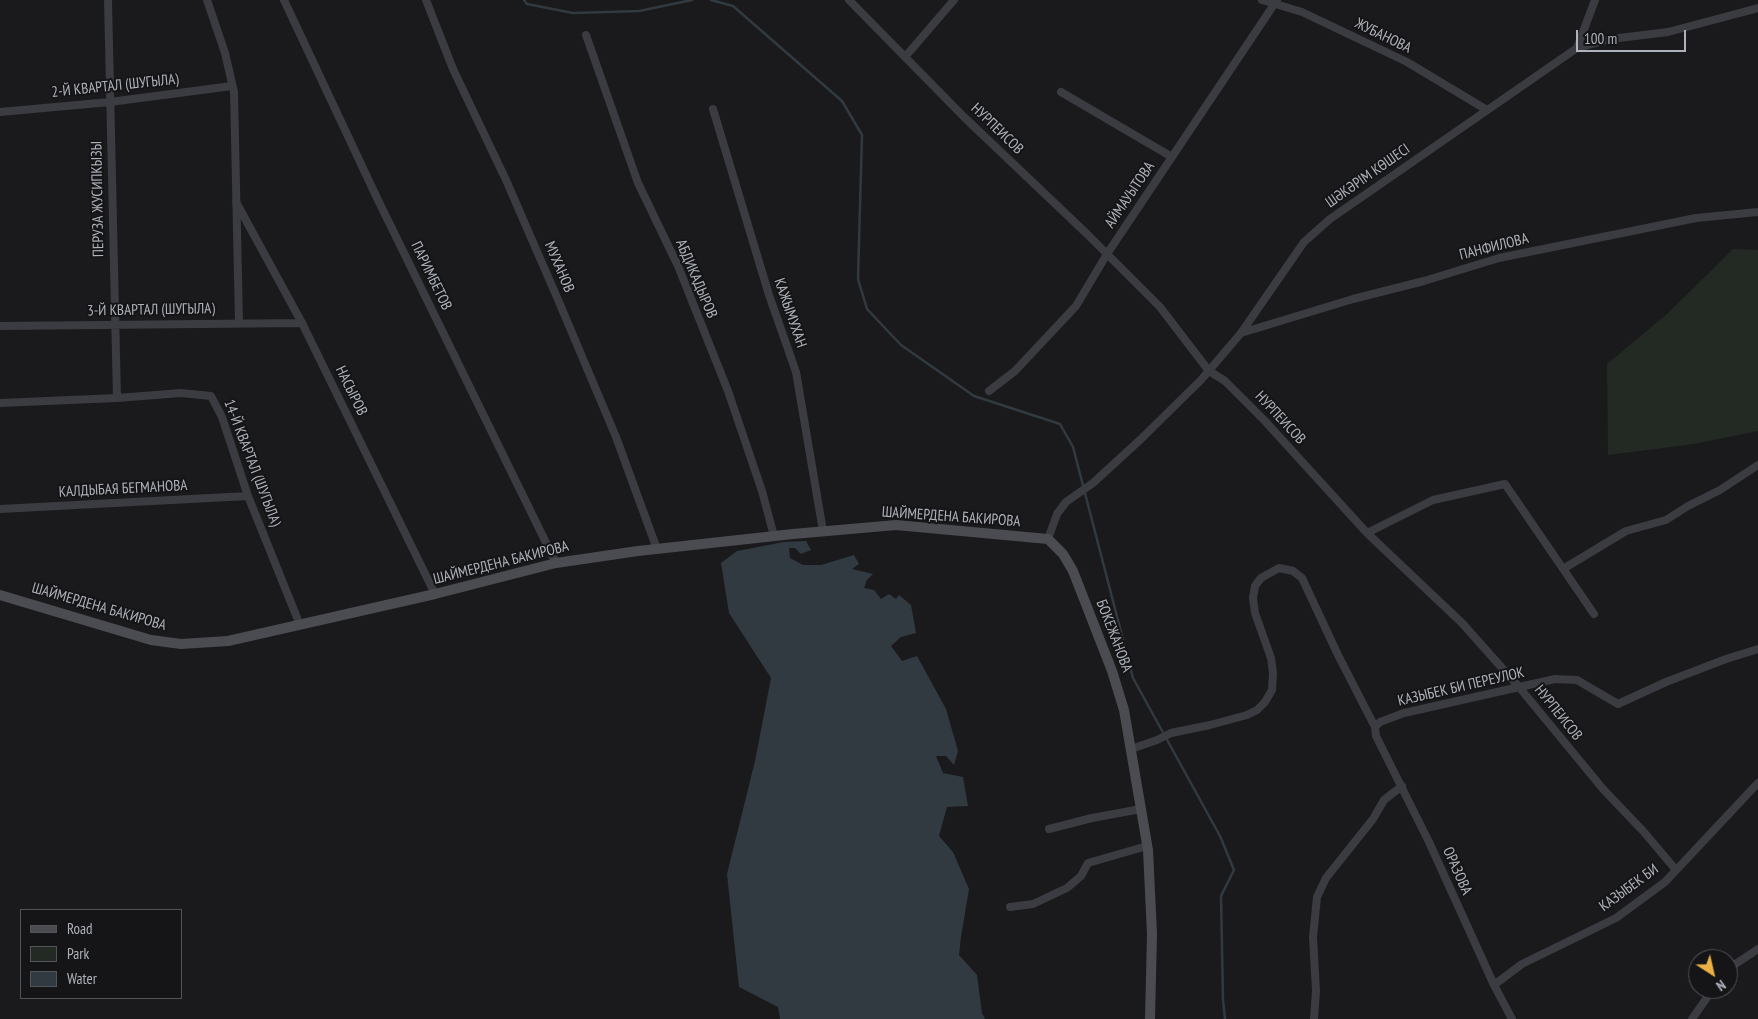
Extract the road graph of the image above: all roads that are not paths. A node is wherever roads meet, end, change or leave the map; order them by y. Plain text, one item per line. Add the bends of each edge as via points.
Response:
1 (108, 0) edge
2 (207, 0) edge
3 (284, 0) edge
4 (426, 0) edge
5 (849, 0) edge
6 (954, 0) edge
7 (1262, 0) edge
8 (1595, 0) edge
9 (1276, 2) edge
10 (1758, 8) edge
11 (586, 35) dead end
12 (1577, 48) junction
13 (905, 57) junction
14 (232, 86) junction
15 (1061, 92) dead end
16 (110, 102) junction
17 (713, 109) dead end
18 (1487, 110) junction
19 (0, 112) edge
20 (1172, 157) junction
21 (236, 202) junction
22 (1758, 212) edge
23 (1107, 254) junction
24 (239, 322) junction
25 (302, 323) junction
26 (114, 324) junction
27 (0, 326) edge
28 (1241, 333) junction
29 (1209, 371) junction
30 (989, 391) dead end
31 (116, 398) junction
32 (0, 403) edge
33 (1758, 465) edge
34 (248, 496) junction
35 (0, 509) edge
36 (823, 531) junction
37 (1367, 533) junction
38 (774, 536) junction
39 (1048, 539) junction
40 (658, 549) junction
41 (556, 563) junction
42 (1563, 569) junction
43 (0, 594) edge
44 (435, 594) junction
45 (1594, 614) dead end
46 (300, 625) junction
47 (1758, 649) edge
48 (1519, 687) junction
49 (1375, 727) junction
50 (1131, 749) junction
51 (1758, 783) edge
52 (1402, 786) junction
53 (1141, 809) junction
54 (1049, 829) dead end
55 (1147, 846) junction
56 (1676, 870) junction
57 (1010, 907) dead end
58 (1758, 949) edge
59 (1738, 962) edge
60 (1494, 985) junction
61 (1706, 999) edge
62 (1150, 1019) edge
63 (1314, 1019) edge
64 (1512, 1019) edge
65 (1692, 1019) edge

1 - 16 street, ПЕРУЗА ЖУСИПКЫЗЫ
2 - 14 street
3 - 41 street, ПАРИМБЕТОВ
4 - 40 street, МУХАНОВ via 453,69 563,311
5 - 13 street, НУРПЕИСОВ
6 - 13 street
7 - 9 street, ЖУБАНОВА
8 - 12 street
9 - 18 street, ЖУБАНОВА via 1407,62
9 - 20 street, АЙМАУЫТОВА
10 - 12 street, ШӘКӘРІМ КӨШЕСІ via 1668,32 1611,39
11 - 38 street, АБДИКАДЫРОВ via 638,183 678,266 728,391
12 - 18 street, ШӘКӘРІМ КӨШЕСІ
13 - 23 street, НУРПЕИСОВ
14 - 16 street, 2-Й КВАРТАЛ (ШУГЫЛА)
14 - 21 street
15 - 20 street
16 - 19 street, 2-Й КВАРТАЛ (ШУГЫЛА)
16 - 26 street, ПЕРУЗА ЖУСИПКЫЗЫ
17 - 36 street, КАЖЫМУХАН via 768,295 796,372
18 - 28 street, ШӘКӘРІМ КӨШЕСІ via 1330,219 1304,242
20 - 23 street, АЙМАУЫТОВА
21 - 24 street
21 - 25 street, НАСЫРОВ
22 - 28 street, ПАНФИЛОВА via 1696,218 1499,258
23 - 29 street, НУРПЕИСОВ via 1160,307
23 - 30 street, АЙМАУЫТОВА via 1076,306 1015,371
24 - 25 street, 3-Й КВАРТАЛ (ШУГЫЛА)
24 - 26 street, 3-Й КВАРТАЛ (ШУГЫЛА)
25 - 44 street, НАСЫРОВ
26 - 27 street, 3-Й КВАРТАЛ (ШУГЫЛА)
26 - 31 street, ПЕРУЗА ЖУСИПКЫЗЫ
28 - 29 street, ШӘКӘРІМ КӨШЕСІ
29 - 37 street, НУРПЕИСОВ via 1225,381 1264,420
29 - 39 street, ШӘКӘРІМ КӨШЕСІ via 1093,483 1066,502 1057,514
31 - 32 street, 14-Й КВАРТАЛ (ШУГЫЛА)
31 - 34 street, 14-Й КВАРТАЛ (ШУГЫЛА) via 181,393 211,396 222,417
33 - 42 street via 1666,520 1626,531
34 - 35 street, КАЛДЫБАЯ БЕГМАНОВА
34 - 46 street, 14-Й КВАРТАЛ (ШУГЫЛА)
36 - 38 street, ШАЙМЕРДЕНА БАКИРОВА
36 - 39 street, ШАЙМЕРДЕНА БАКИРОВА via 896,526
37 - 42 street via 1433,500 1505,484
37 - 48 street, НУРПЕИСОВ via 1462,623
38 - 40 street, ШАЙМЕРДЕНА БАКИРОВА
39 - 50 street, БОКЕЖАНОВА via 1074,571 1112,671
40 - 41 street, ШАЙМЕРДЕНА БАКИРОВА
41 - 44 street, ШАЙМЕРДЕНА БАКИРОВА
42 - 45 street
43 - 46 street, ШАЙМЕРДЕНА БАКИРОВА via 151,640 181,644 228,641
44 - 46 street, ШАЙМЕРДЕНА БАКИРОВА
47 - 48 street, КАЗЫБЕК БИ ПЕРЕУЛОК via 1666,682 1618,704 1577,680 1555,679
48 - 49 street, КАЗЫБЕК БИ ПЕРЕУЛОК via 1404,712
48 - 56 street, НУРПЕИСОВ via 1603,789
49 - 50 street via 1302,578 1293,571 1279,568 1261,578 1255,586 1253,598 1273,673 1272,690 1265,702 1247,714 1171,733
49 - 52 street, ОРАЗОВА via 1376,736
50 - 53 street, БОКЕЖАНОВА
51 - 56 street, КАЗЫБЕК БИ
52 - 60 street, ОРАЗОВА
52 - 63 street via 1384,800 1373,819 1326,878 1317,898 1313,937
53 - 54 street
53 - 55 street, БОКЕЖАНОВА
55 - 57 street via 1088,863 1081,876 1067,888 1033,904
55 - 62 street, БОКЕЖАНОВА via 1152,934
56 - 60 street, КАЗЫБЕК БИ via 1616,918 1522,964
58 - 59 street
60 - 64 street, ОРАЗОВА
61 - 65 street

